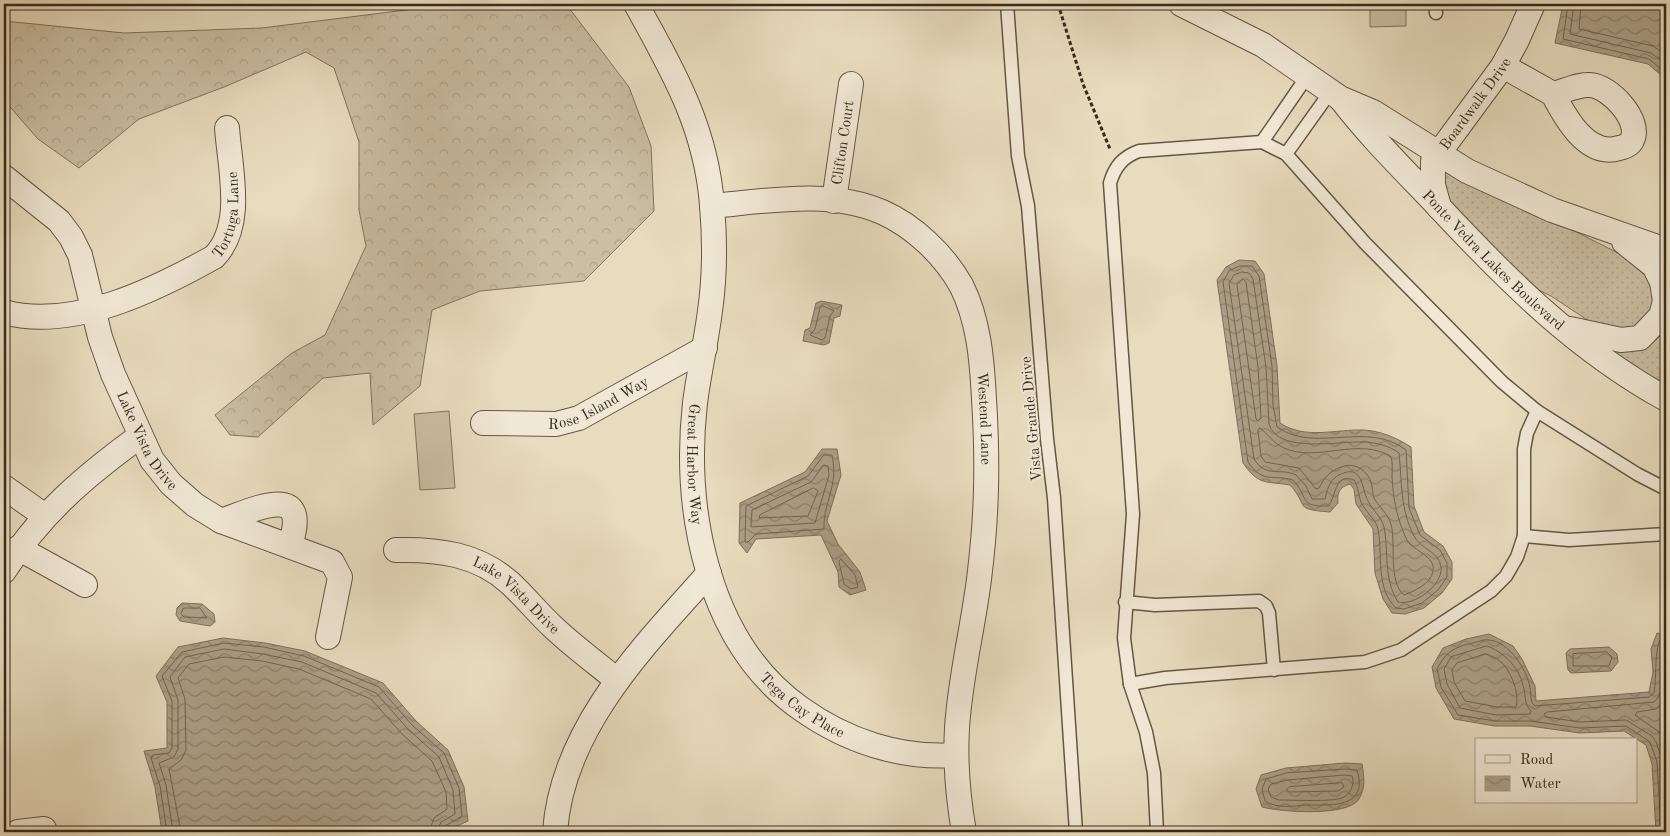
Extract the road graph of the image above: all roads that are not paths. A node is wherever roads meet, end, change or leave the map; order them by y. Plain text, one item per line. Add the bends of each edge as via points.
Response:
1 (636, 4) edge
2 (1007, 4) edge
3 (1181, 4) edge
4 (1533, 4) edge
5 (1502, 66) junction
6 (1308, 75) junction
7 (851, 84) dead end
8 (1336, 94) junction
9 (1553, 94) dead end
10 (227, 128) dead end
11 (1262, 142) junction
12 (1286, 154) junction
13 (1436, 154) junction
14 (4, 177) edge
15 (834, 201) junction
16 (712, 206) junction
17 (1439, 207) junction
18 (1609, 231) junction
19 (1666, 250) edge
20 (94, 310) junction
21 (4, 312) edge
22 (1561, 326) junction
23 (705, 348) junction
24 (1666, 399) edge
25 (1537, 410) junction
26 (483, 423) dead end
27 (140, 436) junction
28 (4, 487) edge
29 (1666, 490) edge
30 (44, 516) junction
31 (221, 521) junction
32 (1666, 534) edge
33 (1524, 536) junction
34 (290, 545) junction
35 (18, 548) junction
36 (396, 550) dead end
37 (4, 571) edge
38 (709, 573) junction
39 (85, 584) dead end
40 (1125, 602) junction
41 (328, 637) dead end
42 (1274, 670) junction
43 (617, 680) junction
44 (1130, 684) junction
45 (956, 755) junction
46 (44, 830) dead end
47 (18, 832) edge
48 (556, 832) edge
49 (964, 832) edge
50 (1076, 832) edge
51 (1157, 832) edge

1 - 16 street, Great Harbor Way via 680,84 694,118 708,171
2 - 50 lane, Vista Grande Drive via 1017,147 1028,206 1054,498
3 - 6 street, Ponte Vedra Lakes Boulevard via 1248,37
4 - 5 street, Boardwalk Drive
5 - 9 street
5 - 13 street, Boardwalk Drive
6 - 8 street, Ponte Vedra Lakes Boulevard
6 - 11 lane
7 - 15 street, Clifton Court
8 - 12 lane
8 - 13 street, Ponte Vedra Lakes Boulevard via 1373,112
8 - 17 street, Ponte Vedra Lakes Boulevard
10 - 20 street, Tortuga Lane via 232,206 230,236 224,248 214,258 185,274
11 - 12 lane
11 - 40 lane via 1139,150 1118,165 1110,183 1133,514
12 - 25 lane via 1445,326 1502,382
13 - 17 street, Boardwalk Drive via 1432,172
13 - 18 street, Ponte Vedra Lakes Boulevard via 1499,188
14 - 20 street, Lake Vista Drive via 59,221 71,237 80,255
15 - 16 street, Westend Lane via 791,199
15 - 45 street, Westend Lane via 882,212 906,225 928,244 961,286 976,328 988,451 987,503 957,725
16 - 23 street, Great Harbor Way via 714,258
17 - 22 street, Ponte Vedra Lakes Boulevard via 1500,272
18 - 19 street, Ponte Vedra Lakes Boulevard
18 - 22 street via 1654,266 1662,282 1665,300 1661,316 1640,338 1621,340
20 - 21 street, Tortuga Lane via 50,316 20,316
20 - 27 street, Lake Vista Drive via 113,374
22 - 24 street, Ponte Vedra Lakes Boulevard via 1602,359
23 - 26 street, Rose Island Way via 579,418 556,424
23 - 38 street, Great Harbor Way via 695,403 693,450 695,504
25 - 29 lane
25 - 33 lane via 1524,448
27 - 30 street via 92,472
27 - 31 street, Lake Vista Drive via 152,460 172,484 195,505
28 - 30 street
30 - 35 street
31 - 34 street, Lake Vista Drive
31 - 34 street via 266,504 280,503 289,507 296,521
32 - 33 lane via 1569,540
33 - 42 lane via 1506,576 1491,591 1400,650 1365,662
34 - 41 street, Lake Vista Drive via 332,562 340,577
35 - 37 street
35 - 39 street
36 - 43 street, Lake Vista Drive via 450,552 489,568 510,582 552,626
38 - 43 street
38 - 45 street, Tega Cay Place via 722,608 748,656 790,702 816,720 872,745 905,754
40 - 42 lane via 1155,605 1259,601 1269,612
40 - 44 lane via 1124,638
42 - 44 lane via 1165,678
43 - 48 street via 596,712 576,753 562,793
44 - 51 lane via 1146,732 1154,773
45 - 49 street, Westend Lane
46 - 47 street

